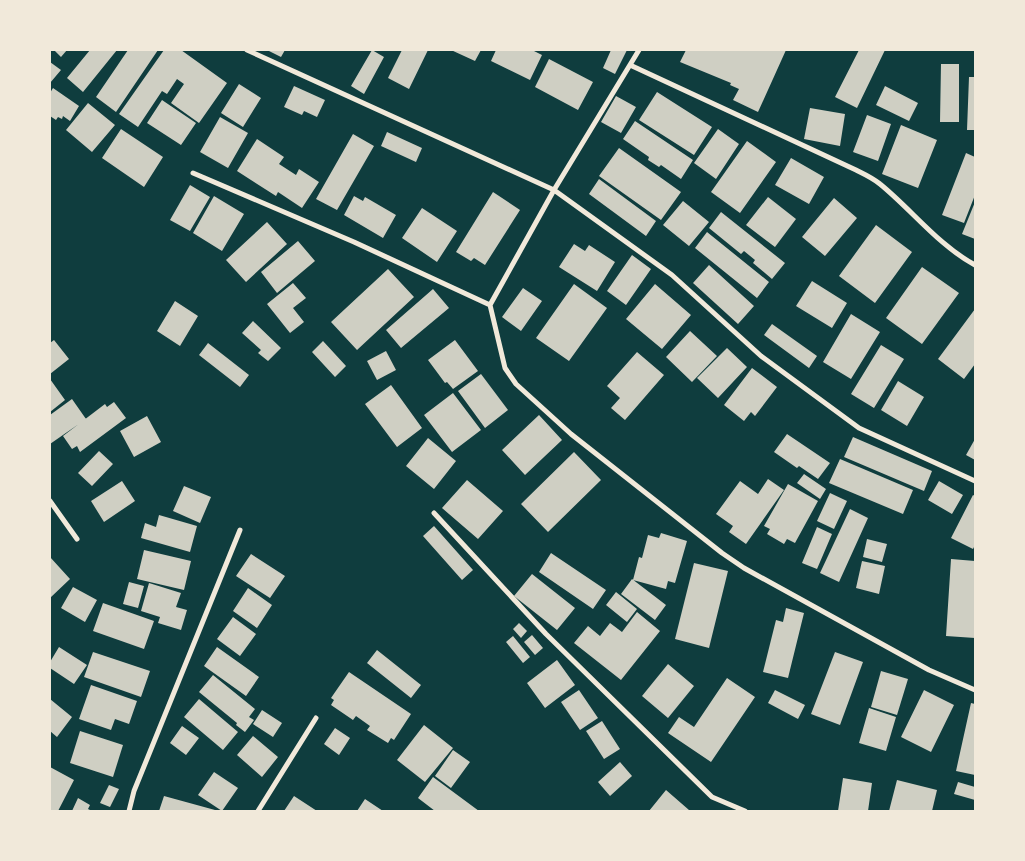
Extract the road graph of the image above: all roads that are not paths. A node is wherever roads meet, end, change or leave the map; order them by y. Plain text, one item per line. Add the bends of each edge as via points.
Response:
1 (247, 50) edge
2 (639, 50) edge
3 (630, 65) junction
4 (193, 173) dead end
5 (554, 190) junction
6 (975, 265) edge
7 (490, 305) junction
8 (975, 480) edge
9 (50, 500) edge
10 (434, 513) dead end
11 (240, 530) dead end
12 (77, 539) dead end
13 (975, 690) edge
14 (316, 718) dead end
15 (129, 811) edge
16 (258, 811) edge
17 (745, 811) edge

1 - 5 street
2 - 3 street
3 - 5 street
3 - 6 street via 879,183 937,237
4 - 7 street
5 - 7 street
5 - 8 street via 672,276 761,356 859,428
7 - 13 street via 506,368 516,384 571,434 722,554 929,670
9 - 12 street
10 - 17 street via 546,634 712,796
11 - 15 street via 134,791
14 - 16 street

